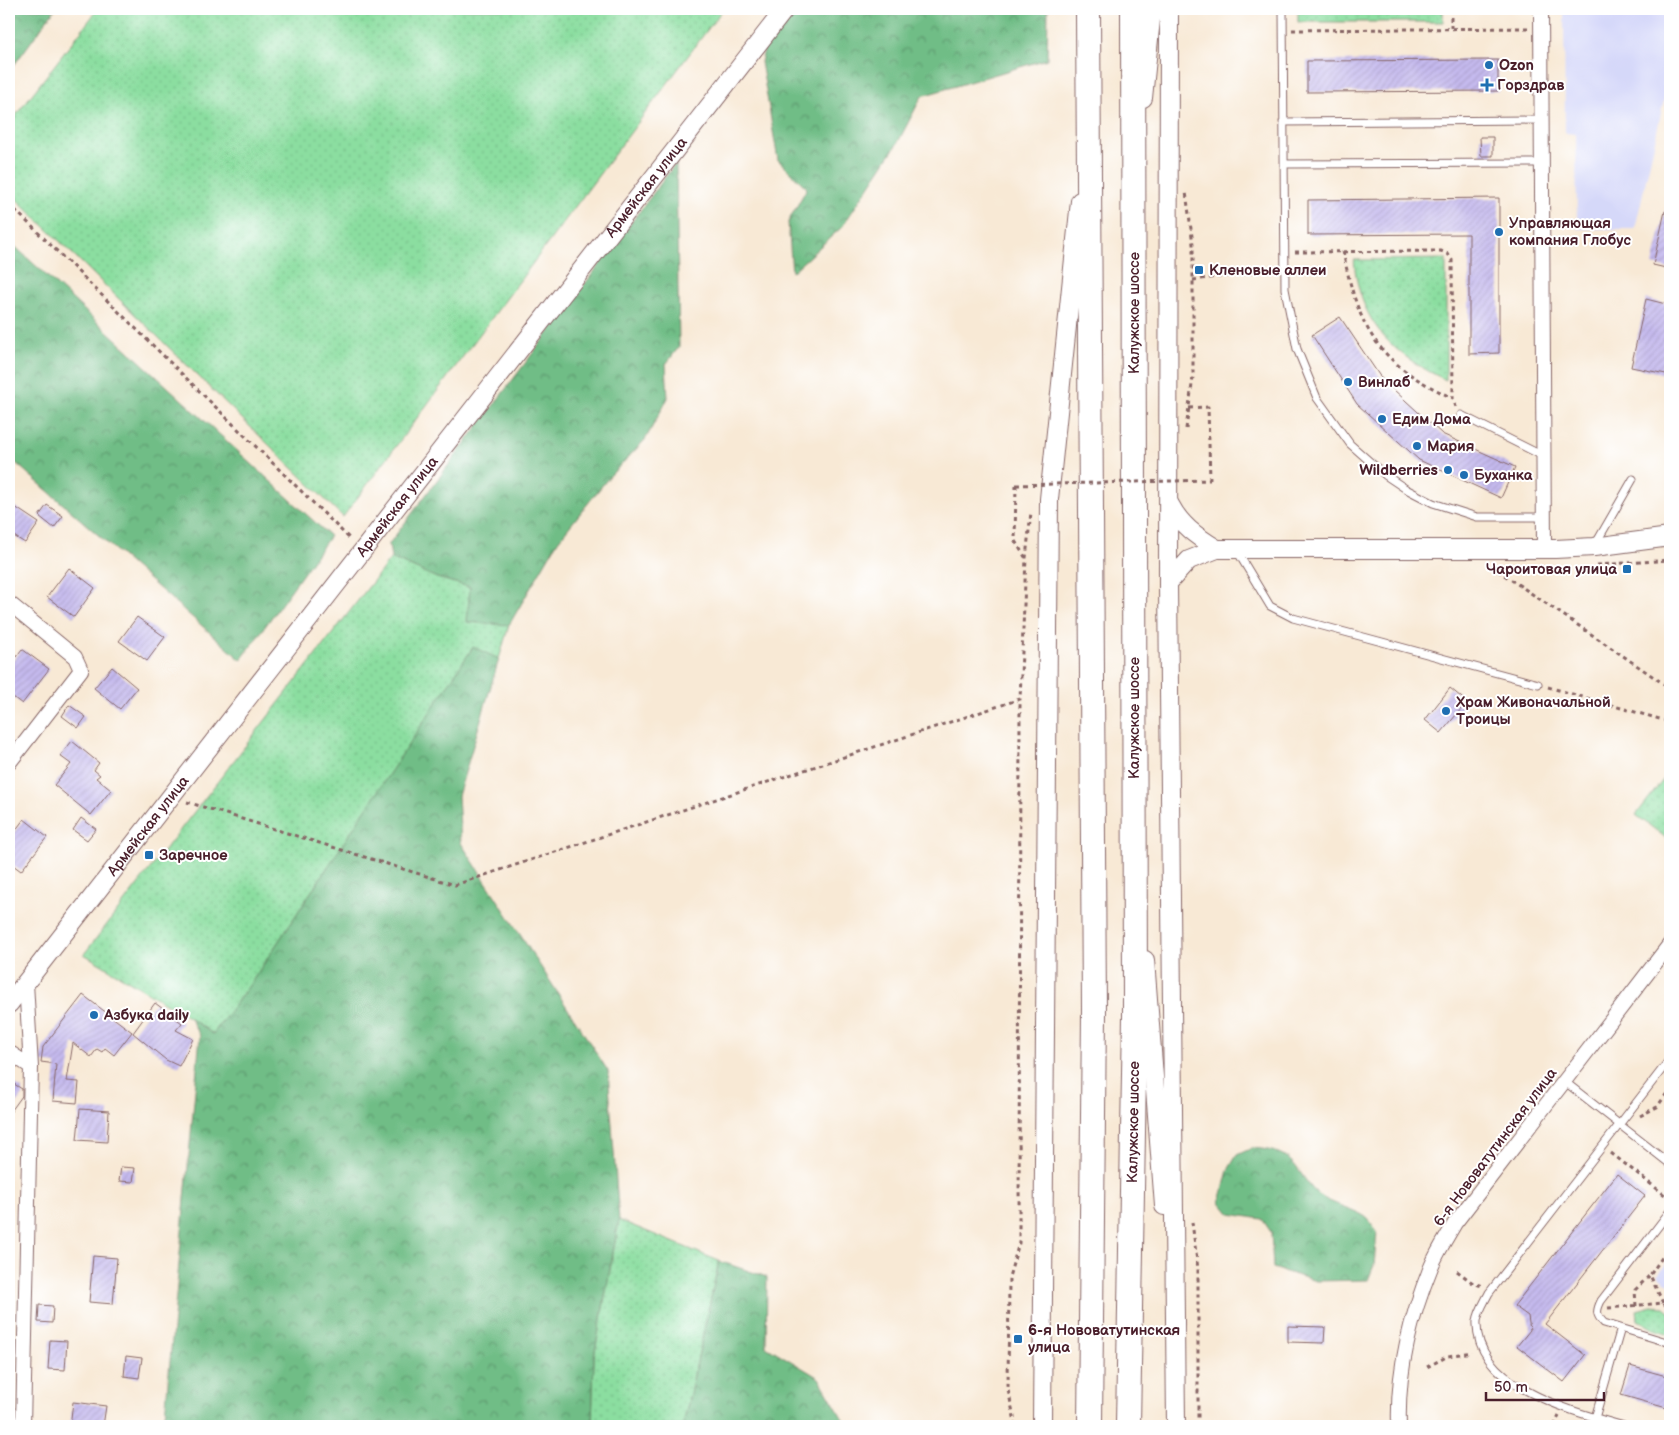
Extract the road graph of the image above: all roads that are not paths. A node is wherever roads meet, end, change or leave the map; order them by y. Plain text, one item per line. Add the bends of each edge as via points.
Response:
1 (785, 9) edge
2 (1088, 9) edge
3 (1133, 9) edge
4 (1152, 9) edge
5 (1169, 9) edge
6 (1283, 9) edge
7 (1542, 9) edge
8 (1089, 112) junction
9 (1542, 120) junction
10 (1283, 122) junction
11 (1542, 163) junction
12 (1284, 164) junction
13 (1134, 190) junction
14 (1461, 415) dead end
15 (1544, 456) junction
16 (1633, 479) dead end
17 (1168, 502) junction
18 (1544, 516) junction
19 (1670, 537) edge
20 (1594, 547) junction
21 (1217, 549) junction
22 (1235, 549) junction
23 (1544, 550) junction
24 (1168, 583) junction
25 (9, 602) edge
26 (1538, 684) road end
27 (9, 763) edge
28 (1134, 815) junction
29 (1670, 944) edge
30 (26, 982) junction
31 (9, 1004) edge
32 (9, 1052) edge
33 (1669, 1064) edge
34 (31, 1067) junction
35 (1564, 1082) junction
36 (1620, 1125) junction
37 (1670, 1164) edge
38 (1670, 1211) edge
39 (1621, 1328) junction
40 (1670, 1343) edge
41 (1176, 1368) junction
42 (1595, 1418) junction
43 (23, 1426) edge
44 (1042, 1426) edge
45 (1090, 1426) edge
46 (1128, 1426) edge
47 (1176, 1426) edge
48 (1399, 1426) edge
49 (1624, 1426) edge

1 - 30 street, Армейская улица
2 - 8 highway
3 - 13 highway, Калужское шоссе
4 - 13 street
5 - 17 street
6 - 10 lane
7 - 9 street
8 - 44 street via 1049,499
8 - 45 highway via 1094,1012
9 - 10 lane
9 - 11 street
10 - 12 lane
11 - 12 lane
11 - 15 street
12 - 18 lane via 1284,269 1297,349 1317,398 1338,429 1368,461 1406,489 1455,511 1477,517
13 - 28 highway, Калужское шоссе
14 - 15 lane
15 - 18 street
16 - 20 lane
17 - 21 street via 1190,531
17 - 24 street
18 - 23 street
19 - 20 street
20 - 23 street
21 - 22 street
21 - 24 street via 1190,560
22 - 23 street
22 - 26 lane via 1270,606 1294,618
24 - 41 street
25 - 27 street via 76,657 81,670
28 - 41 street
28 - 46 highway, Калужское шоссе via 1135,1015
29 - 35 street, 6-я Нововатутинская улица
30 - 31 street, Армейская улица
30 - 34 street
32 - 34 street
33 - 36 lane
34 - 43 street
35 - 36 lane
35 - 48 street, 6-я Нововатутинская улица via 1455,1223 1432,1266 1412,1321 1400,1392
36 - 37 lane
36 - 42 lane via 1493,1288 1477,1319 1479,1342 1488,1361 1537,1398
38 - 39 lane via 1597,1309 1598,1317 1604,1323
39 - 40 lane
39 - 42 lane
41 - 47 street
42 - 49 lane

